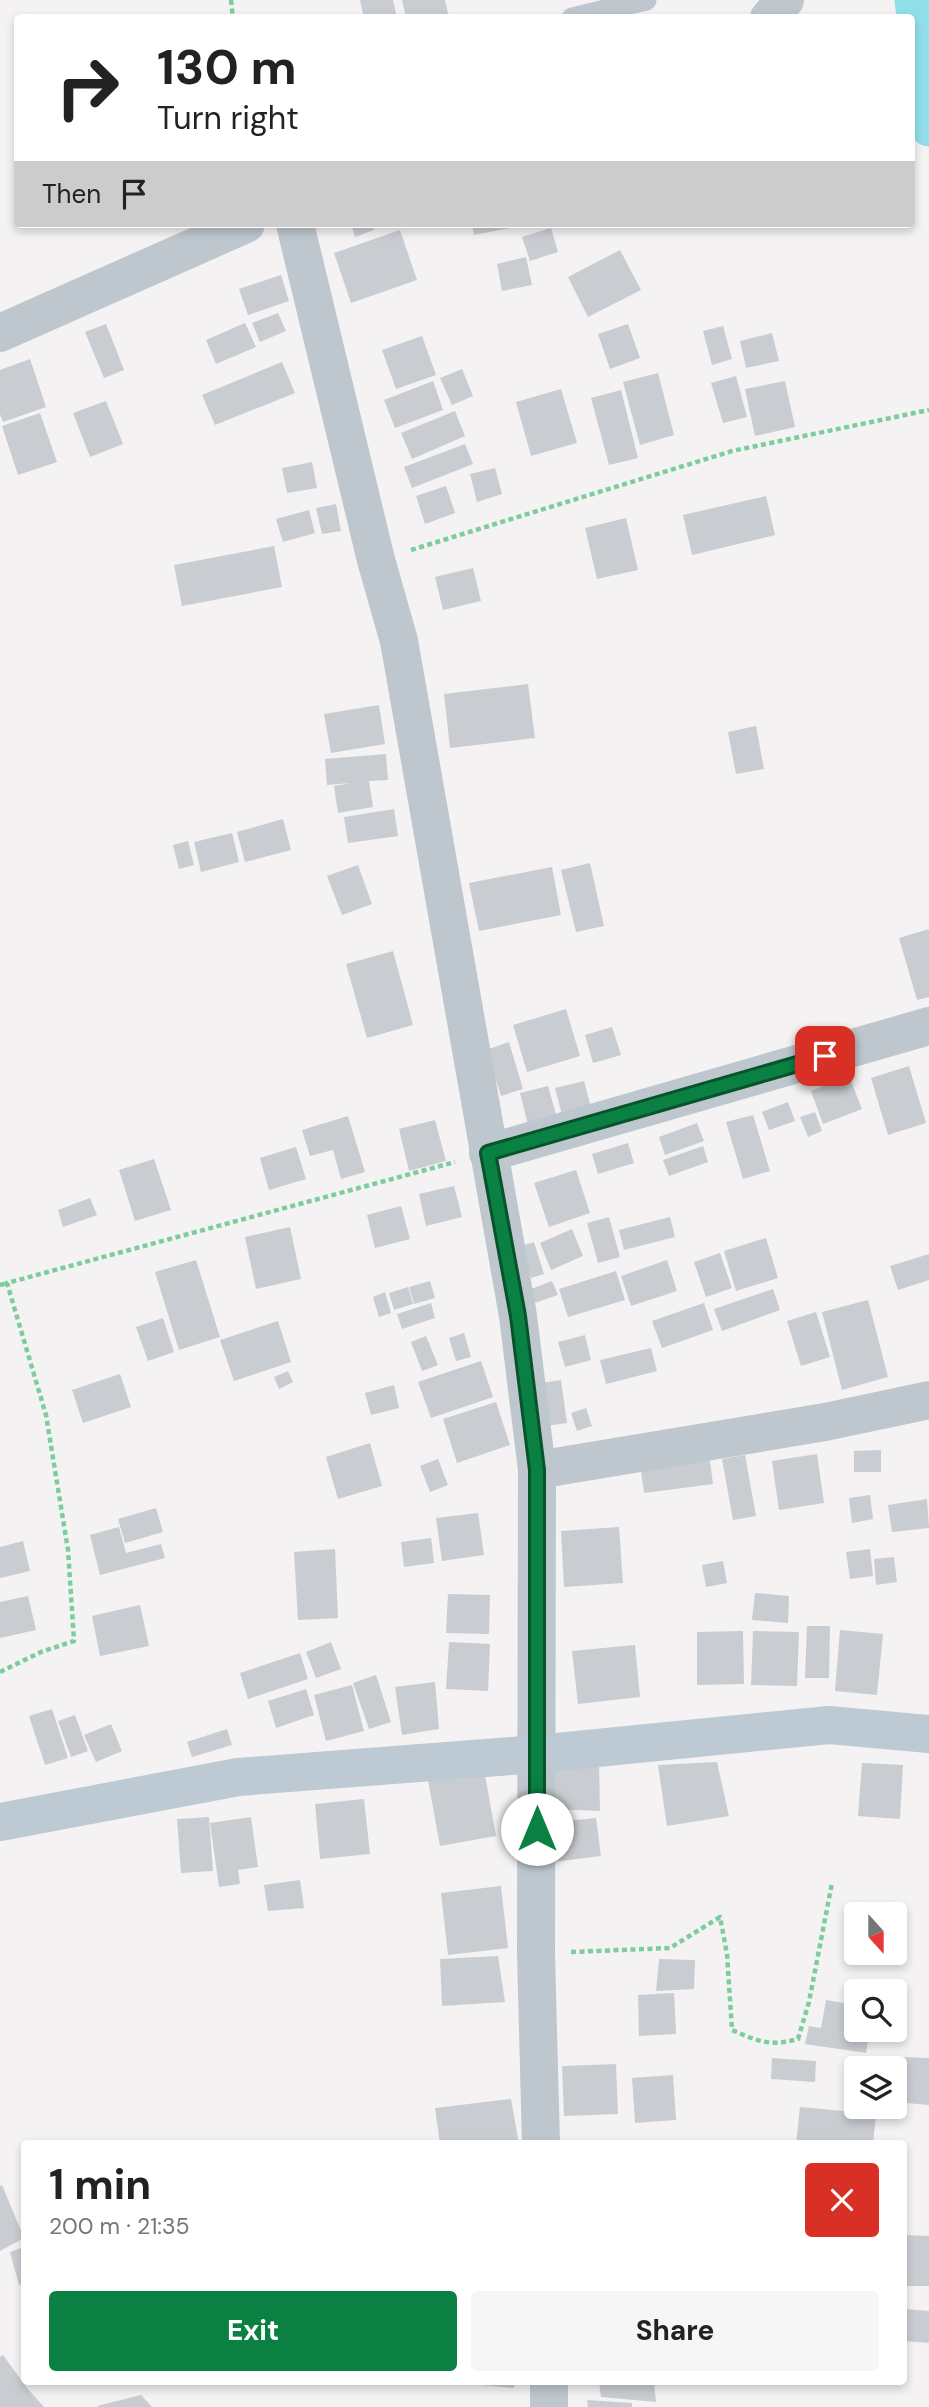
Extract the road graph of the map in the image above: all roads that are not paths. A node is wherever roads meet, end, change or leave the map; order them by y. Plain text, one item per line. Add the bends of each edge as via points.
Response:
1 (646, 0) edge
2 (785, 0) edge
3 (588, 14) edge
4 (773, 14) edge
5 (237, 228) edge
6 (296, 228) edge
7 (0, 333) edge
8 (929, 1026) edge
9 (488, 1153) junction
10 (929, 1401) edge
11 (537, 1470) junction
12 (929, 1734) edge
13 (537, 1754) junction
14 (0, 1822) edge
15 (541, 2140) edge
16 (549, 2385) edge
17 (549, 2407) edge

1 - 3 lane
2 - 4 street
5 - 7 street
6 - 9 street via 399,641
8 - 9 street
9 - 11 street via 518,1316
10 - 11 street
11 - 13 street
12 - 13 street via 829,1725
13 - 14 street via 238,1777
13 - 15 street
16 - 17 street

